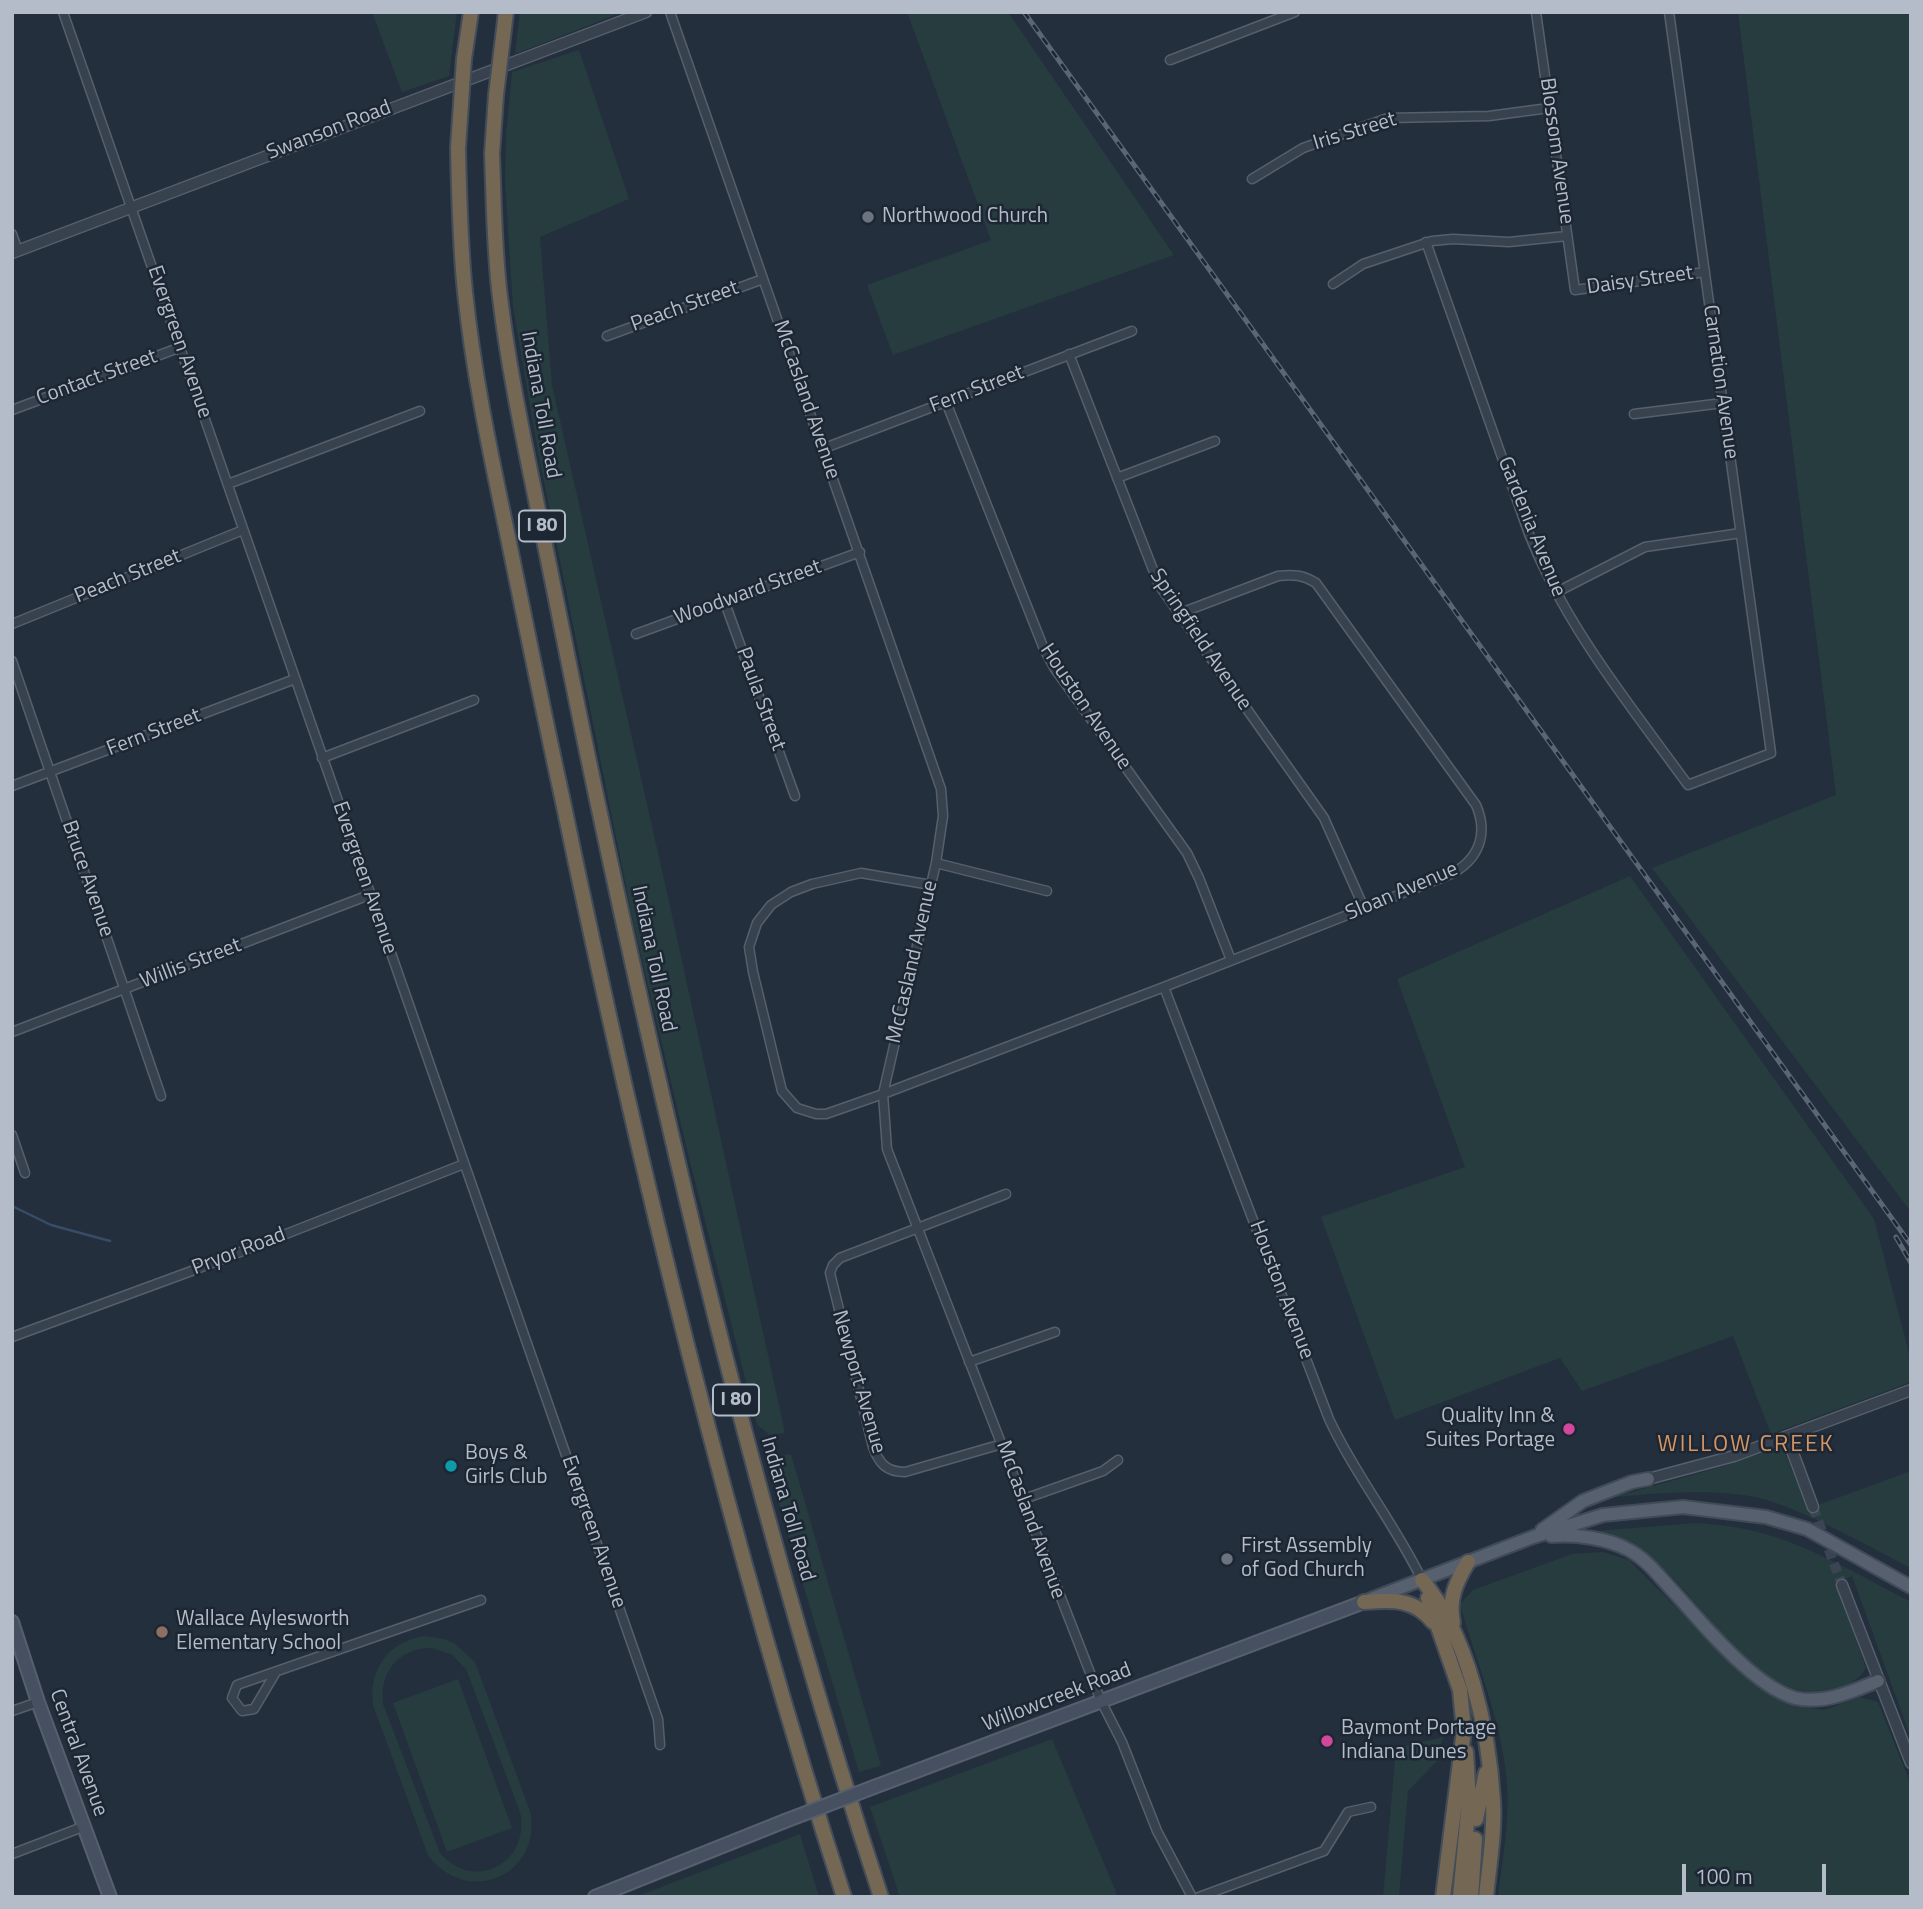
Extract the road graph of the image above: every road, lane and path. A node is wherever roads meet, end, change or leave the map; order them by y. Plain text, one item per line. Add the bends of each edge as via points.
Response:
1 (63, 12) edge
2 (471, 12) edge
3 (506, 12) edge
4 (646, 12) edge
5 (670, 12) edge
6 (1295, 12) edge
7 (1536, 12) edge
8 (1669, 12) edge
9 (1170, 60) dead end
10 (1549, 108) junction
11 (1252, 179) dead end
12 (131, 207) junction
13 (12, 234) edge
14 (1567, 236) junction
15 (1426, 242) junction
16 (15, 252) edge
17 (1705, 272) junction
18 (763, 279) junction
19 (1333, 284) dead end
20 (1574, 290) joint
21 (1132, 331) dead end
22 (607, 336) dead end
23 (181, 347) junction
24 (1069, 354) junction
25 (946, 402) junction
26 (1723, 403) junction
27 (12, 410) edge
28 (420, 411) dead end
29 (1634, 414) dead end
30 (1215, 441) dead end
31 (822, 449) junction
32 (1117, 478) junction
33 (228, 484) junction
34 (243, 530) junction
35 (1741, 533) junction
36 (860, 552) junction
37 (1555, 593) junction
38 (725, 603) junction
39 (1178, 614) junction
40 (12, 624) edge
41 (636, 634) dead end
42 (12, 661) edge
43 (295, 679) junction
44 (474, 700) dead end
45 (322, 758) junction
46 (50, 773) junction
47 (1688, 785) joint
48 (12, 786) edge
49 (795, 796) dead end
50 (936, 863) junction
51 (931, 885) junction
52 (1047, 891) dead end
53 (369, 895) junction
54 (1364, 908) junction
55 (1231, 960) junction
56 (1164, 987) junction
57 (125, 989) junction
58 (12, 1032) edge
59 (883, 1094) junction
60 (161, 1096) dead end
61 (12, 1135) edge
62 (464, 1164) junction
63 (25, 1173) dead end
64 (1006, 1194) dead end
65 (916, 1228) junction
66 (1055, 1332) dead end
67 (12, 1337) edge
68 (969, 1362) junction
69 (1911, 1390) edge
70 (1787, 1437) junction
71 (1002, 1444) junction
72 (1118, 1460) dead end
73 (1648, 1479) joint
74 (1024, 1499) junction
75 (1813, 1507) tunnel mouth
76 (1533, 1536) junction
77 (1468, 1562) junction
78 (1422, 1580) junction
79 (1842, 1585) tunnel mouth
80 (1911, 1587) edge
81 (481, 1600) dead end
82 (1364, 1602) junction
83 (12, 1622) edge
84 (1449, 1638) junction
85 (276, 1672) junction
86 (1878, 1681) junction
87 (38, 1702) junction
88 (1101, 1702) junction
89 (12, 1712) edge
90 (1464, 1730) junction
91 (660, 1745) dead end
92 (1911, 1763) edge
93 (1488, 1764) junction
94 (1371, 1807) dead end
95 (85, 1826) junction
96 (12, 1854) edge
97 (881, 1894) edge
98 (110, 1897) edge
99 (595, 1897) edge
100 (844, 1897) edge
101 (1192, 1897) edge
102 (1199, 1897) edge
103 (1443, 1897) edge
104 (1460, 1897) edge
105 (1471, 1897) edge
106 (1486, 1897) edge

1 - 12 street, Evergreen Avenue
2 - 100 highway, I 80, bridge via 458,148 460,229 465,296 497,485 642,1167 717,1464
3 - 97 highway, Indiana Toll Road / I 80, bridge via 492,154 495,234 509,363 586,751 676,1161 750,1455 828,1730
4 - 12 street, Swanson Road
5 - 18 street, McCasland Avenue
6 - 9 street
7 - 10 street, Blossom Avenue
8 - 17 street, Carnation Avenue
10 - 11 street, Iris Street via 1489,116 1388,118 1303,148
10 - 14 street, Blossom Avenue
12 - 16 street, Swanson Road
12 - 23 street, Evergreen Avenue
13 - 16 street
14 - 15 street via 1521,242
14 - 20 street, Blossom Avenue
15 - 19 street via 1363,264
15 - 37 street, Gardenia Avenue via 1529,534
17 - 20 street, Daisy Street
17 - 26 street, Carnation Avenue
18 - 22 street, Peach Street
18 - 31 street, McCasland Avenue
21 - 24 street, Fern Street
23 - 27 street, Contact Street
23 - 33 street, Evergreen Avenue
24 - 25 street, Fern Street
24 - 32 street, Springfield Avenue
25 - 31 street, Fern Street
25 - 55 street, Houston Avenue via 1044,649 1187,853
26 - 29 street
26 - 35 street, Carnation Avenue
28 - 33 street
30 - 32 street
31 - 36 street, McCasland Avenue
32 - 39 street, Springfield Avenue via 1159,585
33 - 34 street, Evergreen Avenue
34 - 40 street, Peach Street
34 - 43 street, Evergreen Avenue
35 - 37 street via 1645,547
35 - 47 street, Carnation Avenue via 1771,753
36 - 38 street, Woodward Street
36 - 50 street, McCasland Avenue via 941,789 943,816
37 - 47 street, Gardenia Avenue
38 - 41 street, Woodward Street
38 - 49 street, Paula Street
39 - 54 street, Springfield Avenue via 1324,818
39 - 54 street, Sloan Avenue via 1278,576 1304,576 1316,583 1476,805 1483,829 1481,843 1462,869
42 - 46 street, Bruce Avenue
43 - 45 street, Evergreen Avenue
43 - 46 street, Fern Street
44 - 45 street
45 - 53 street, Evergreen Avenue
46 - 48 street, Fern Street
46 - 57 street, Bruce Avenue
50 - 51 street, McCasland Avenue
50 - 52 street
51 - 59 street, McCasland Avenue
51 - 59 street, Sloan Avenue via 861,873 812,884 771,905 757,923 749,947 786,1098 797,1108 826,1114
53 - 57 street, Willis Street
53 - 62 street, Evergreen Avenue
54 - 55 street, Sloan Avenue
55 - 56 street, Sloan Avenue
56 - 59 street, Sloan Avenue
56 - 78 street, Houston Avenue via 1329,1419 1344,1452 1406,1547
57 - 58 street, Willis Street
57 - 60 street, Bruce Avenue
59 - 65 street, McCasland Avenue via 887,1149
61 - 63 street
62 - 67 street, Pryor Road
62 - 91 street, Evergreen Avenue via 658,1719
64 - 65 street, Newport Avenue
65 - 68 street, McCasland Avenue
65 - 71 street, Newport Avenue via 840,1258 830,1273 877,1457 890,1470 905,1472
66 - 68 street
68 - 71 street, McCasland Avenue
69 - 70 street
70 - 73 street via 1709,1465
70 - 75 street
71 - 74 street, McCasland Avenue
72 - 74 street via 1103,1471
73 - 76 main road via 1583,1501
74 - 88 street, McCasland Avenue
76 - 77 main road, Willowcreek Road
76 - 80 main road via 1603,1515 1683,1507 1719,1510 1807,1529
76 - 86 main road via 1574,1536 1629,1550 1653,1569 1737,1660 1768,1686 1796,1698 1821,1699
77 - 78 main road, Willowcreek Road
77 - 84 highway via 1452,1596
78 - 82 main road, Willowcreek Road
78 - 84 highway
79 - 86 street
81 - 85 street
82 - 84 highway via 1413,1604
82 - 88 main road, Willowcreek Road
83 - 87 main road, Central Avenue
84 - 90 highway
84 - 93 highway via 1480,1708
85 - 85 street via 237,1685 232,1698 242,1711 254,1709
86 - 92 street
87 - 89 street
87 - 95 main road, Central Avenue
88 - 99 main road, Willowcreek Road, bridge
88 - 101 street, McCasland Avenue via 1157,1831
90 - 103 highway
90 - 104 highway via 1469,1802
93 - 105 highway via 1477,1808
93 - 106 highway via 1493,1802
94 - 102 street via 1348,1812 1324,1851
95 - 96 street
95 - 98 main road, Central Avenue

